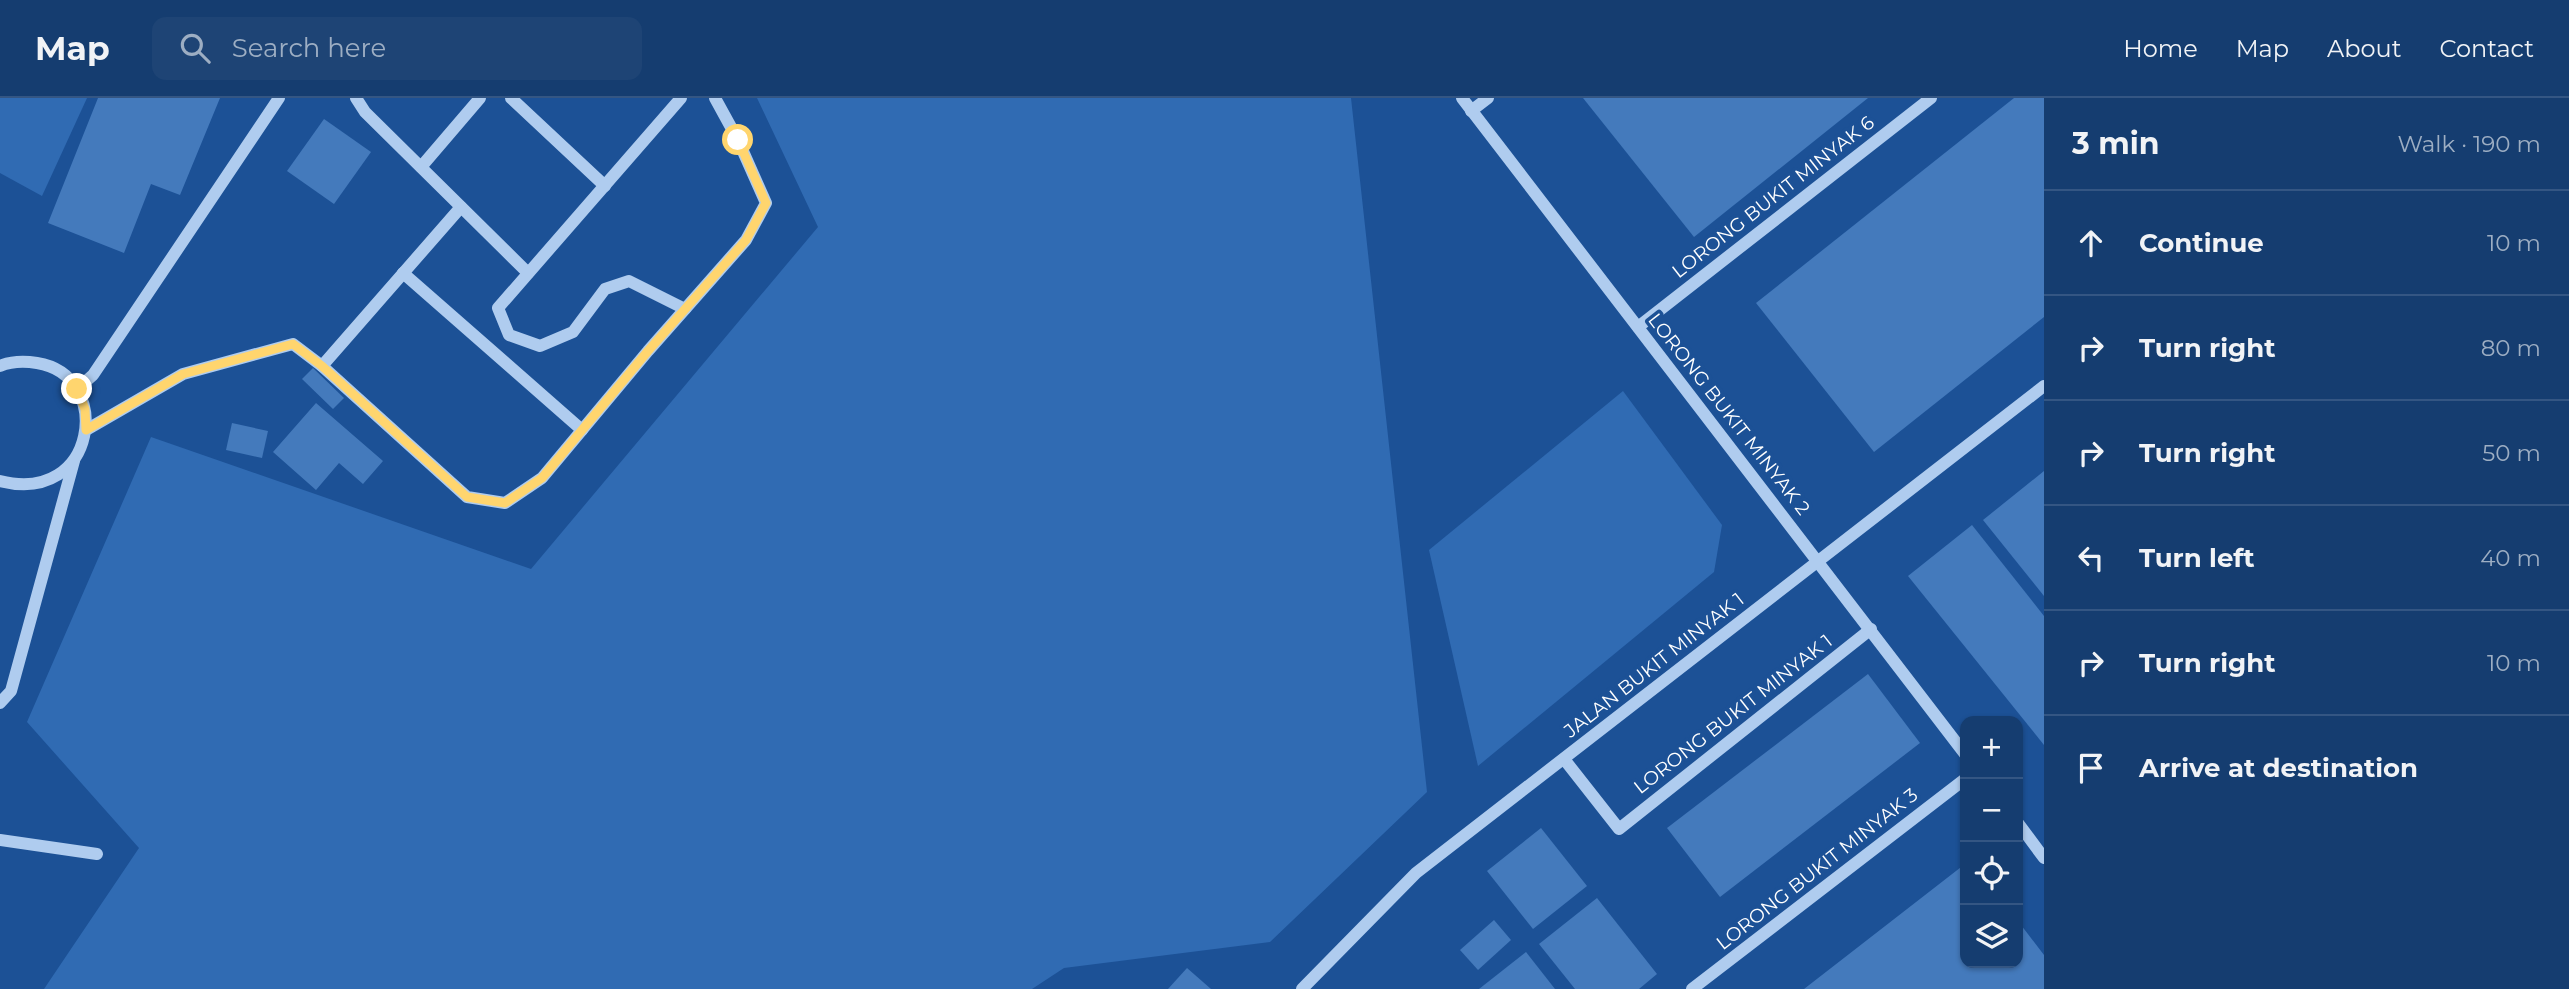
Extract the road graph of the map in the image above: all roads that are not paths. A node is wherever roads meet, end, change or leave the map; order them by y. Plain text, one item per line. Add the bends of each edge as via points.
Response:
1 (279, 98) edge
2 (356, 98) edge
3 (480, 98) edge
4 (511, 98) edge
5 (715, 98) edge
6 (1462, 98) edge
7 (1488, 98) edge
8 (1931, 98) edge
9 (678, 99) edge
10 (1471, 111) junction
11 (421, 167) junction
12 (605, 186) junction
13 (461, 207) junction
14 (528, 273) junction
15 (403, 274) junction
16 (685, 309) junction
17 (1638, 327) junction
18 (0, 366) edge
19 (322, 366) junction
20 (2044, 386) edge
21 (77, 389) junction
22 (86, 430) junction
23 (582, 430) junction
24 (74, 461) junction
25 (0, 481) edge
26 (1819, 561) junction
27 (1871, 629) junction
28 (0, 703) edge
29 (1960, 747) edge
30 (1564, 759) junction
31 (1960, 783) edge
32 (2023, 830) edge
33 (0, 840) edge
34 (97, 854) dead end
35 (2044, 858) edge
36 (1302, 989) edge
37 (1692, 989) edge

1 - 21 street via 93,375
2 - 11 street
3 - 11 street
4 - 12 street
5 - 16 street via 766,203 746,240
6 - 10 street, LORONG BUKIT MINYAK 2
7 - 10 street
8 - 17 street, LORONG BUKIT MINYAK 6
9 - 12 street
10 - 17 street, LORONG BUKIT MINYAK 2
11 - 13 street
12 - 14 street
13 - 14 street
13 - 15 street
14 - 16 street via 498,308 509,335 540,346 573,332 605,289 629,281
15 - 19 street
15 - 23 street
16 - 23 street
17 - 26 street, LORONG BUKIT MINYAK 2
18 - 21 street via 23,361 44,364 63,374
19 - 22 street via 293,344 183,374
19 - 23 street via 467,497 505,503 542,478
20 - 26 street, JALAN BUKIT MINYAK 1
21 - 22 street via 85,409
22 - 24 street
24 - 25 street via 39,484
24 - 28 street via 11,691
26 - 27 street, LORONG BUKIT MINYAK 2
26 - 30 street, JALAN BUKIT MINYAK 1
27 - 29 street, LORONG BUKIT MINYAK 2
27 - 30 street, LORONG BUKIT MINYAK 1 via 1619,829
30 - 36 street, JALAN BUKIT MINYAK 1 via 1416,873
31 - 37 street, LORONG BUKIT MINYAK 3
32 - 35 street
33 - 34 street

